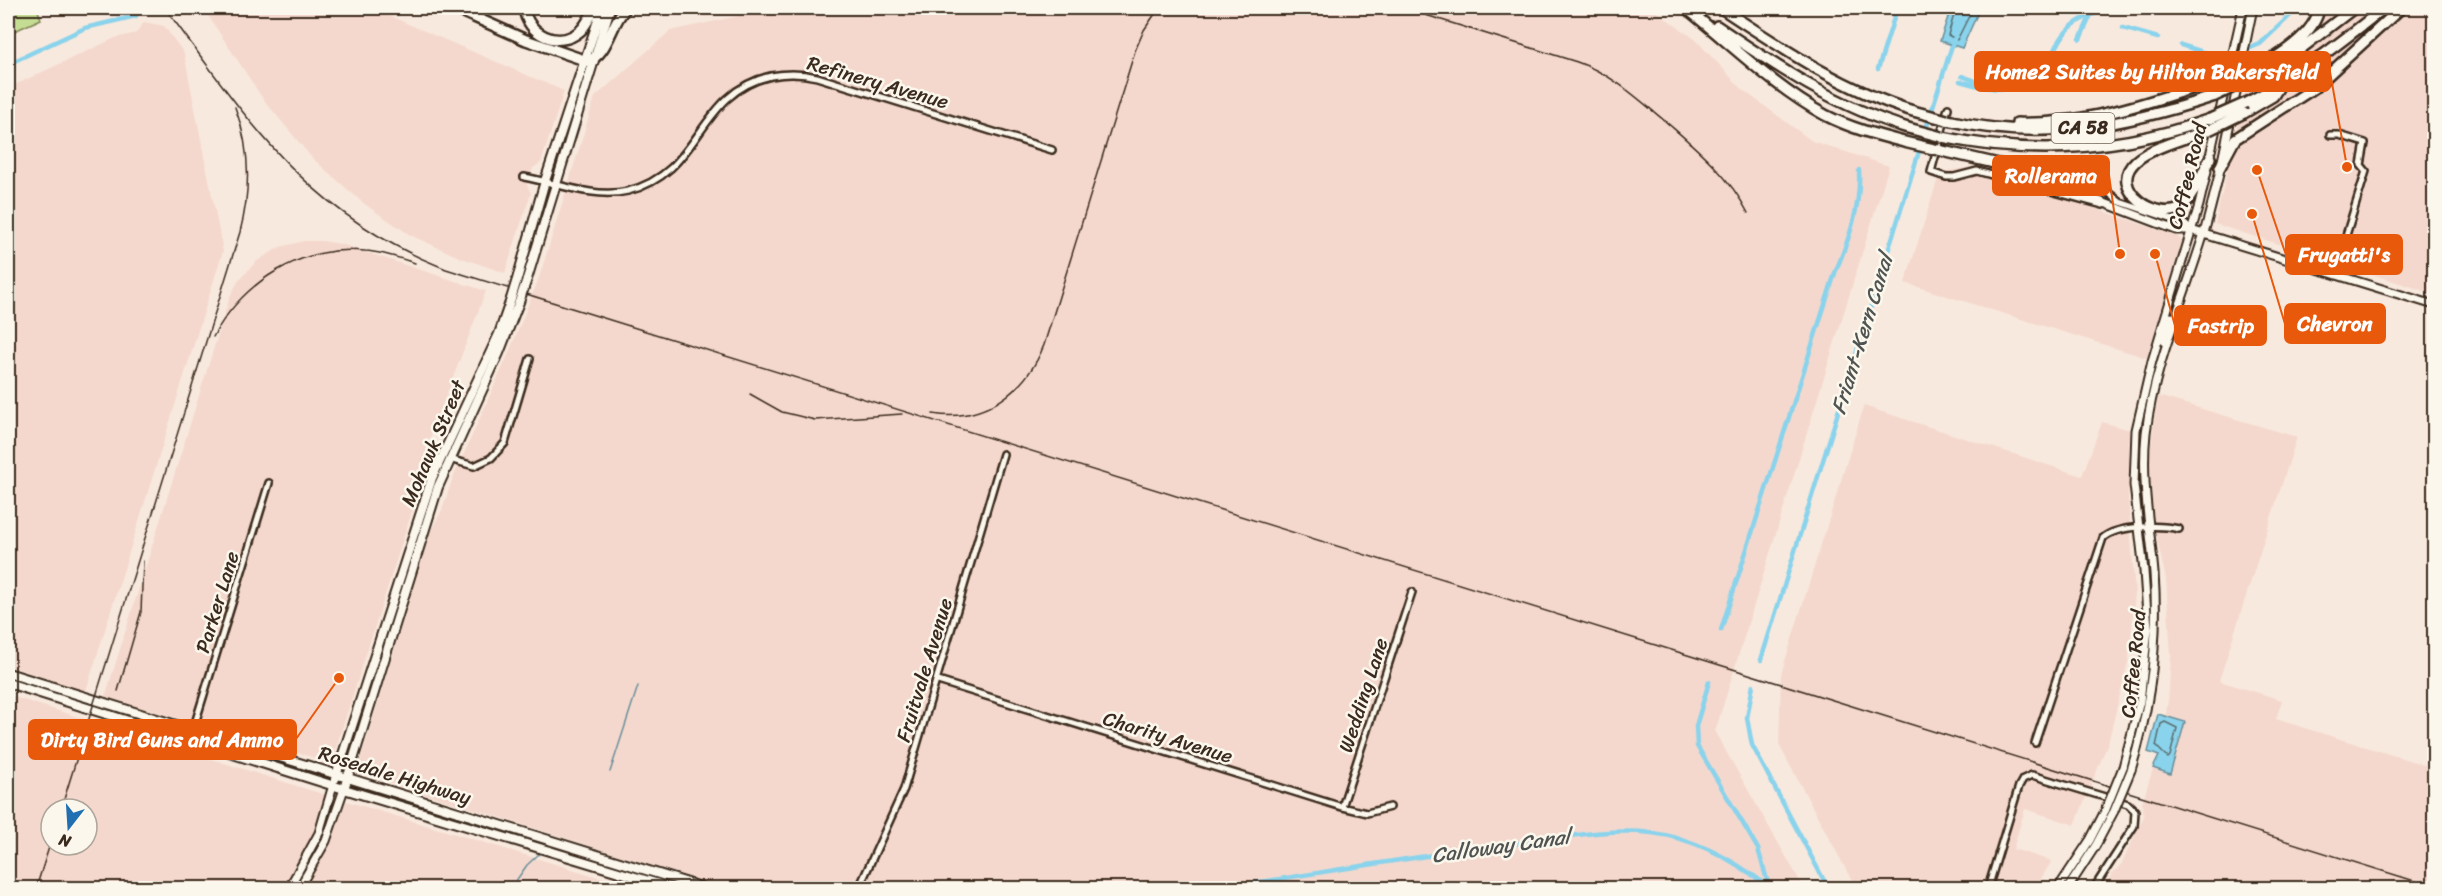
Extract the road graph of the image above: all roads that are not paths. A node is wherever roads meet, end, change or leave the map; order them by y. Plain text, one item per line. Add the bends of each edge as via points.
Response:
1 (454, 8) edge
2 (525, 8) edge
3 (595, 8) edge
4 (602, 8) edge
5 (610, 8) edge
6 (626, 8) edge
7 (1688, 8) edge
8 (1721, 8) edge
9 (2243, 8) edge
10 (2253, 8) edge
11 (2319, 8) edge
12 (2354, 8) edge
13 (2384, 8) edge
14 (2401, 8) edge
15 (589, 60) junction
16 (2230, 69) junction
17 (2249, 78) junction
18 (1948, 108) dead end
19 (2245, 108) junction
20 (1974, 125) junction
21 (2330, 135) dead end
22 (1052, 150) dead end
23 (2210, 158) junction
24 (2220, 167) junction
25 (524, 177) dead end
26 (546, 181) junction
27 (557, 184) junction
28 (2063, 191) junction
29 (2191, 230) junction
30 (2203, 234) junction
31 (2334, 274) junction
32 (522, 278) junction
33 (515, 301) junction
34 (2434, 305) edge
35 (2168, 313) junction
36 (2166, 350) junction
37 (530, 359) dead end
38 (2140, 408) junction
39 (1003, 454) dead end
40 (449, 459) junction
41 (2144, 460) junction
42 (270, 483) dead end
43 (2148, 527) junction
44 (2138, 529) junction
45 (2179, 529) dead end
46 (400, 577) junction
47 (1412, 592) dead end
48 (398, 615) junction
49 (8, 672) edge
50 (938, 681) junction
51 (8, 683) edge
52 (193, 730) junction
53 (2036, 743) dead end
54 (2127, 769) junction
55 (336, 774) junction
56 (347, 777) junction
57 (333, 785) junction
58 (344, 789) junction
59 (1342, 807) junction
60 (1390, 807) dead end
61 (2110, 810) junction
62 (289, 888) edge
63 (299, 888) edge
64 (672, 888) edge
65 (704, 888) edge
66 (859, 888) edge
67 (1988, 888) edge
68 (2058, 888) edge
69 (2068, 888) edge
70 (2094, 888) edge

1 - 15 highway via 519,37
2 - 3 highway via 534,30 560,40 581,31
4 - 15 main road, Mohawk Street
5 - 15 main road, Mohawk Street
6 - 15 highway via 602,48
7 - 19 highway, CA 58, bridge via 1820,93 1869,115 1942,137 2019,148 2085,147 2156,135
7 - 28 highway, bridge via 1796,97 1826,115 1904,142 2003,165
8 - 20 highway, CA 58, bridge via 1830,77 1913,111
9 - 16 main road, Coffee Road
10 - 24 main road, Coffee Road
11 - 17 highway via 2312,27
12 - 17 highway via 2298,51
13 - 19 highway via 2321,58
14 - 24 highway via 2314,88 2238,136
15 - 26 main road, Mohawk Street
15 - 27 main road, Mohawk Street
16 - 20 highway via 2221,78 2108,113 2032,124 1982,121
16 - 23 main road, Coffee Road
17 - 20 highway, CA 58, bridge via 2215,96 2153,116 2104,126 2029,130
18 - 28 street via 1931,172 1954,177 1977,171 2045,190
19 - 23 highway, bridge via 2209,130 2137,159 2127,174 2128,189 2140,202 2160,210 2178,209 2187,201
21 - 31 street via 2365,143 2361,165 2366,171
22 - 27 street, Refinery Avenue via 817,76 792,73 762,78 735,91 673,167 643,186 611,193
23 - 29 main road, Coffee Road
24 - 30 main road, Coffee Road
25 - 26 street, Refinery Avenue
26 - 27 street, Refinery Avenue
26 - 32 main road, Mohawk Street
27 - 32 main road, Mohawk Street
28 - 29 main road via 2176,230
28 - 29 street via 2068,173 2081,171 2120,202 2185,224
29 - 30 main road
29 - 35 main road, Coffee Road
30 - 31 main road
30 - 36 main road, Coffee Road
31 - 34 main road
32 - 33 main road, Mohawk Street, bridge
33 - 40 main road, Mohawk Street via 499,353
33 - 46 main road, Mohawk Street via 432,478
35 - 36 main road via 2171,317
35 - 38 main road, Coffee Road
36 - 41 main road, Coffee Road via 2150,410
37 - 40 street via 505,443 491,458 474,466
38 - 41 main road via 2144,414 2139,455
38 - 44 main road, Coffee Road via 2134,476
39 - 50 street, Fruitvale Avenue
40 - 48 main road, Mohawk Street
41 - 43 main road, Coffee Road
42 - 52 street, Parker Lane
43 - 44 street
43 - 45 street
43 - 54 main road, Coffee Road via 2156,606 2155,655 2146,714
44 - 53 street via 2110,533 2103,538
44 - 54 main road, Coffee Road via 2147,607 2146,655
46 - 48 main road via 393,613
46 - 55 main road, Mohawk Street
47 - 59 street, Wedding Lane
48 - 56 main road, Mohawk Street
49 - 52 main road, Rosedale Highway
50 - 59 street, Charity Avenue
50 - 66 street, Fruitvale Avenue via 900,799
51 - 57 main road, Rosedale Highway
52 - 55 main road, Rosedale Highway
54 - 61 main road, Coffee Road, bridge
55 - 56 main road, Rosedale Highway
55 - 57 main road, Mohawk Street
56 - 58 main road, Mohawk Street
56 - 65 main road, Rosedale Highway
57 - 58 main road, Rosedale Highway
57 - 62 main road, Mohawk Street via 319,833
58 - 63 main road, Mohawk Street via 326,842
58 - 64 main road, Rosedale Highway
59 - 60 street, Charity Avenue via 1367,813
61 - 68 main road, Coffee Road
61 - 69 main road, Coffee Road via 2096,845
67 - 70 street via 2019,786 2032,775 2128,804 2135,811 2134,826

